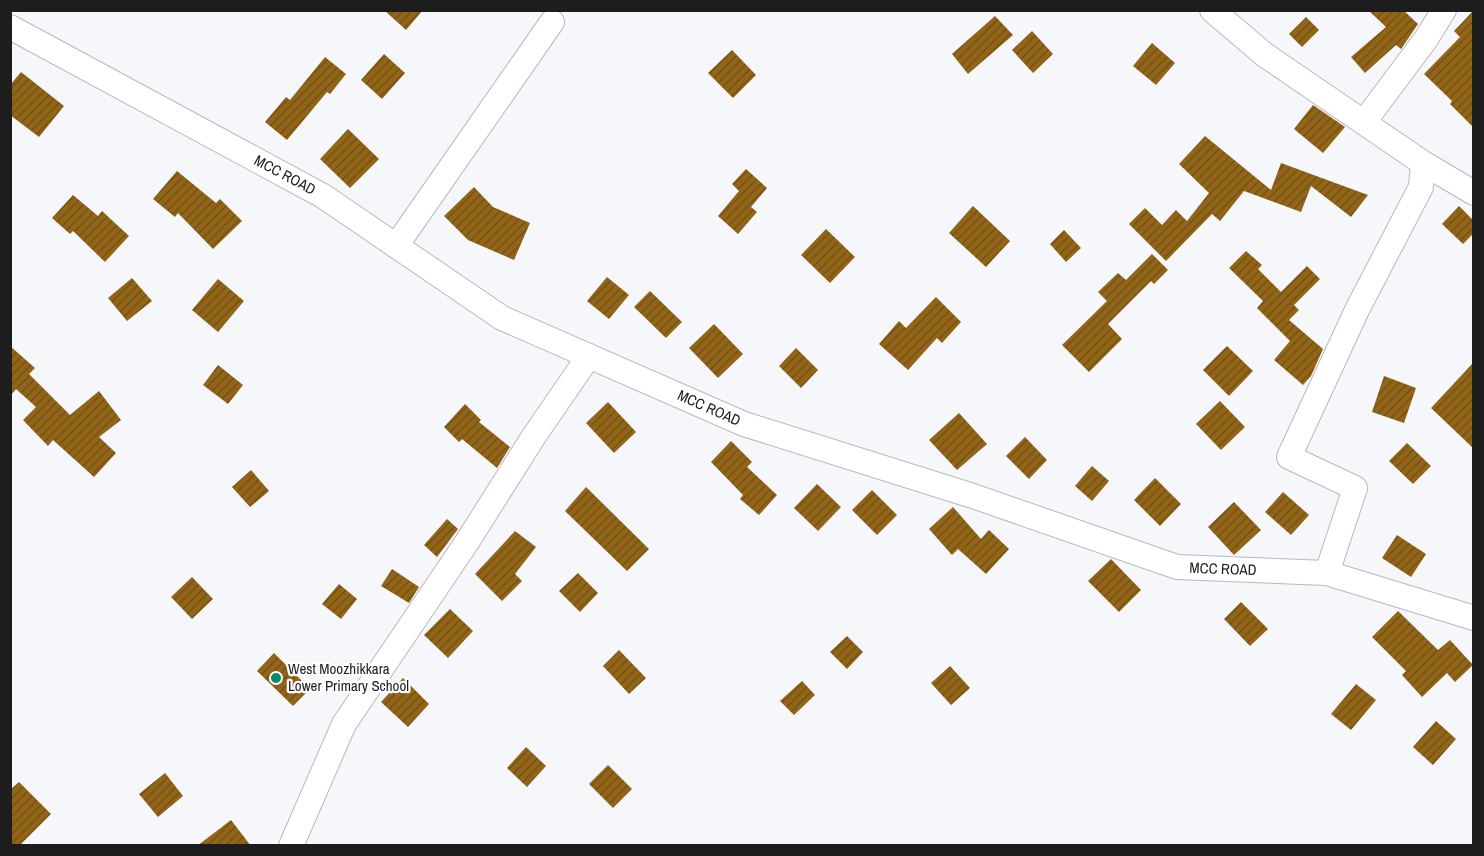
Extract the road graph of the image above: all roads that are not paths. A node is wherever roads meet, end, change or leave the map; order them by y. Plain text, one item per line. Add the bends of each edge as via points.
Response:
1 (1212, 10) edge
2 (1444, 10) edge
3 (552, 22) dead end
4 (10, 27) edge
5 (1364, 122) junction
6 (1423, 163) junction
7 (1473, 193) edge
8 (396, 246) junction
9 (589, 356) junction
10 (1327, 573) junction
11 (1473, 618) edge
12 (291, 846) edge

1 - 5 street via 1265,55
2 - 5 street
3 - 8 street
4 - 8 street, MCC ROAD via 323,196
5 - 6 street
6 - 7 street
6 - 10 street via 1421,187 1357,310 1289,457 1355,488
8 - 9 street, MCC ROAD via 502,318
9 - 10 street, MCC ROAD via 744,424 973,496 1178,567
9 - 12 street via 344,724
10 - 11 street, MCC ROAD

